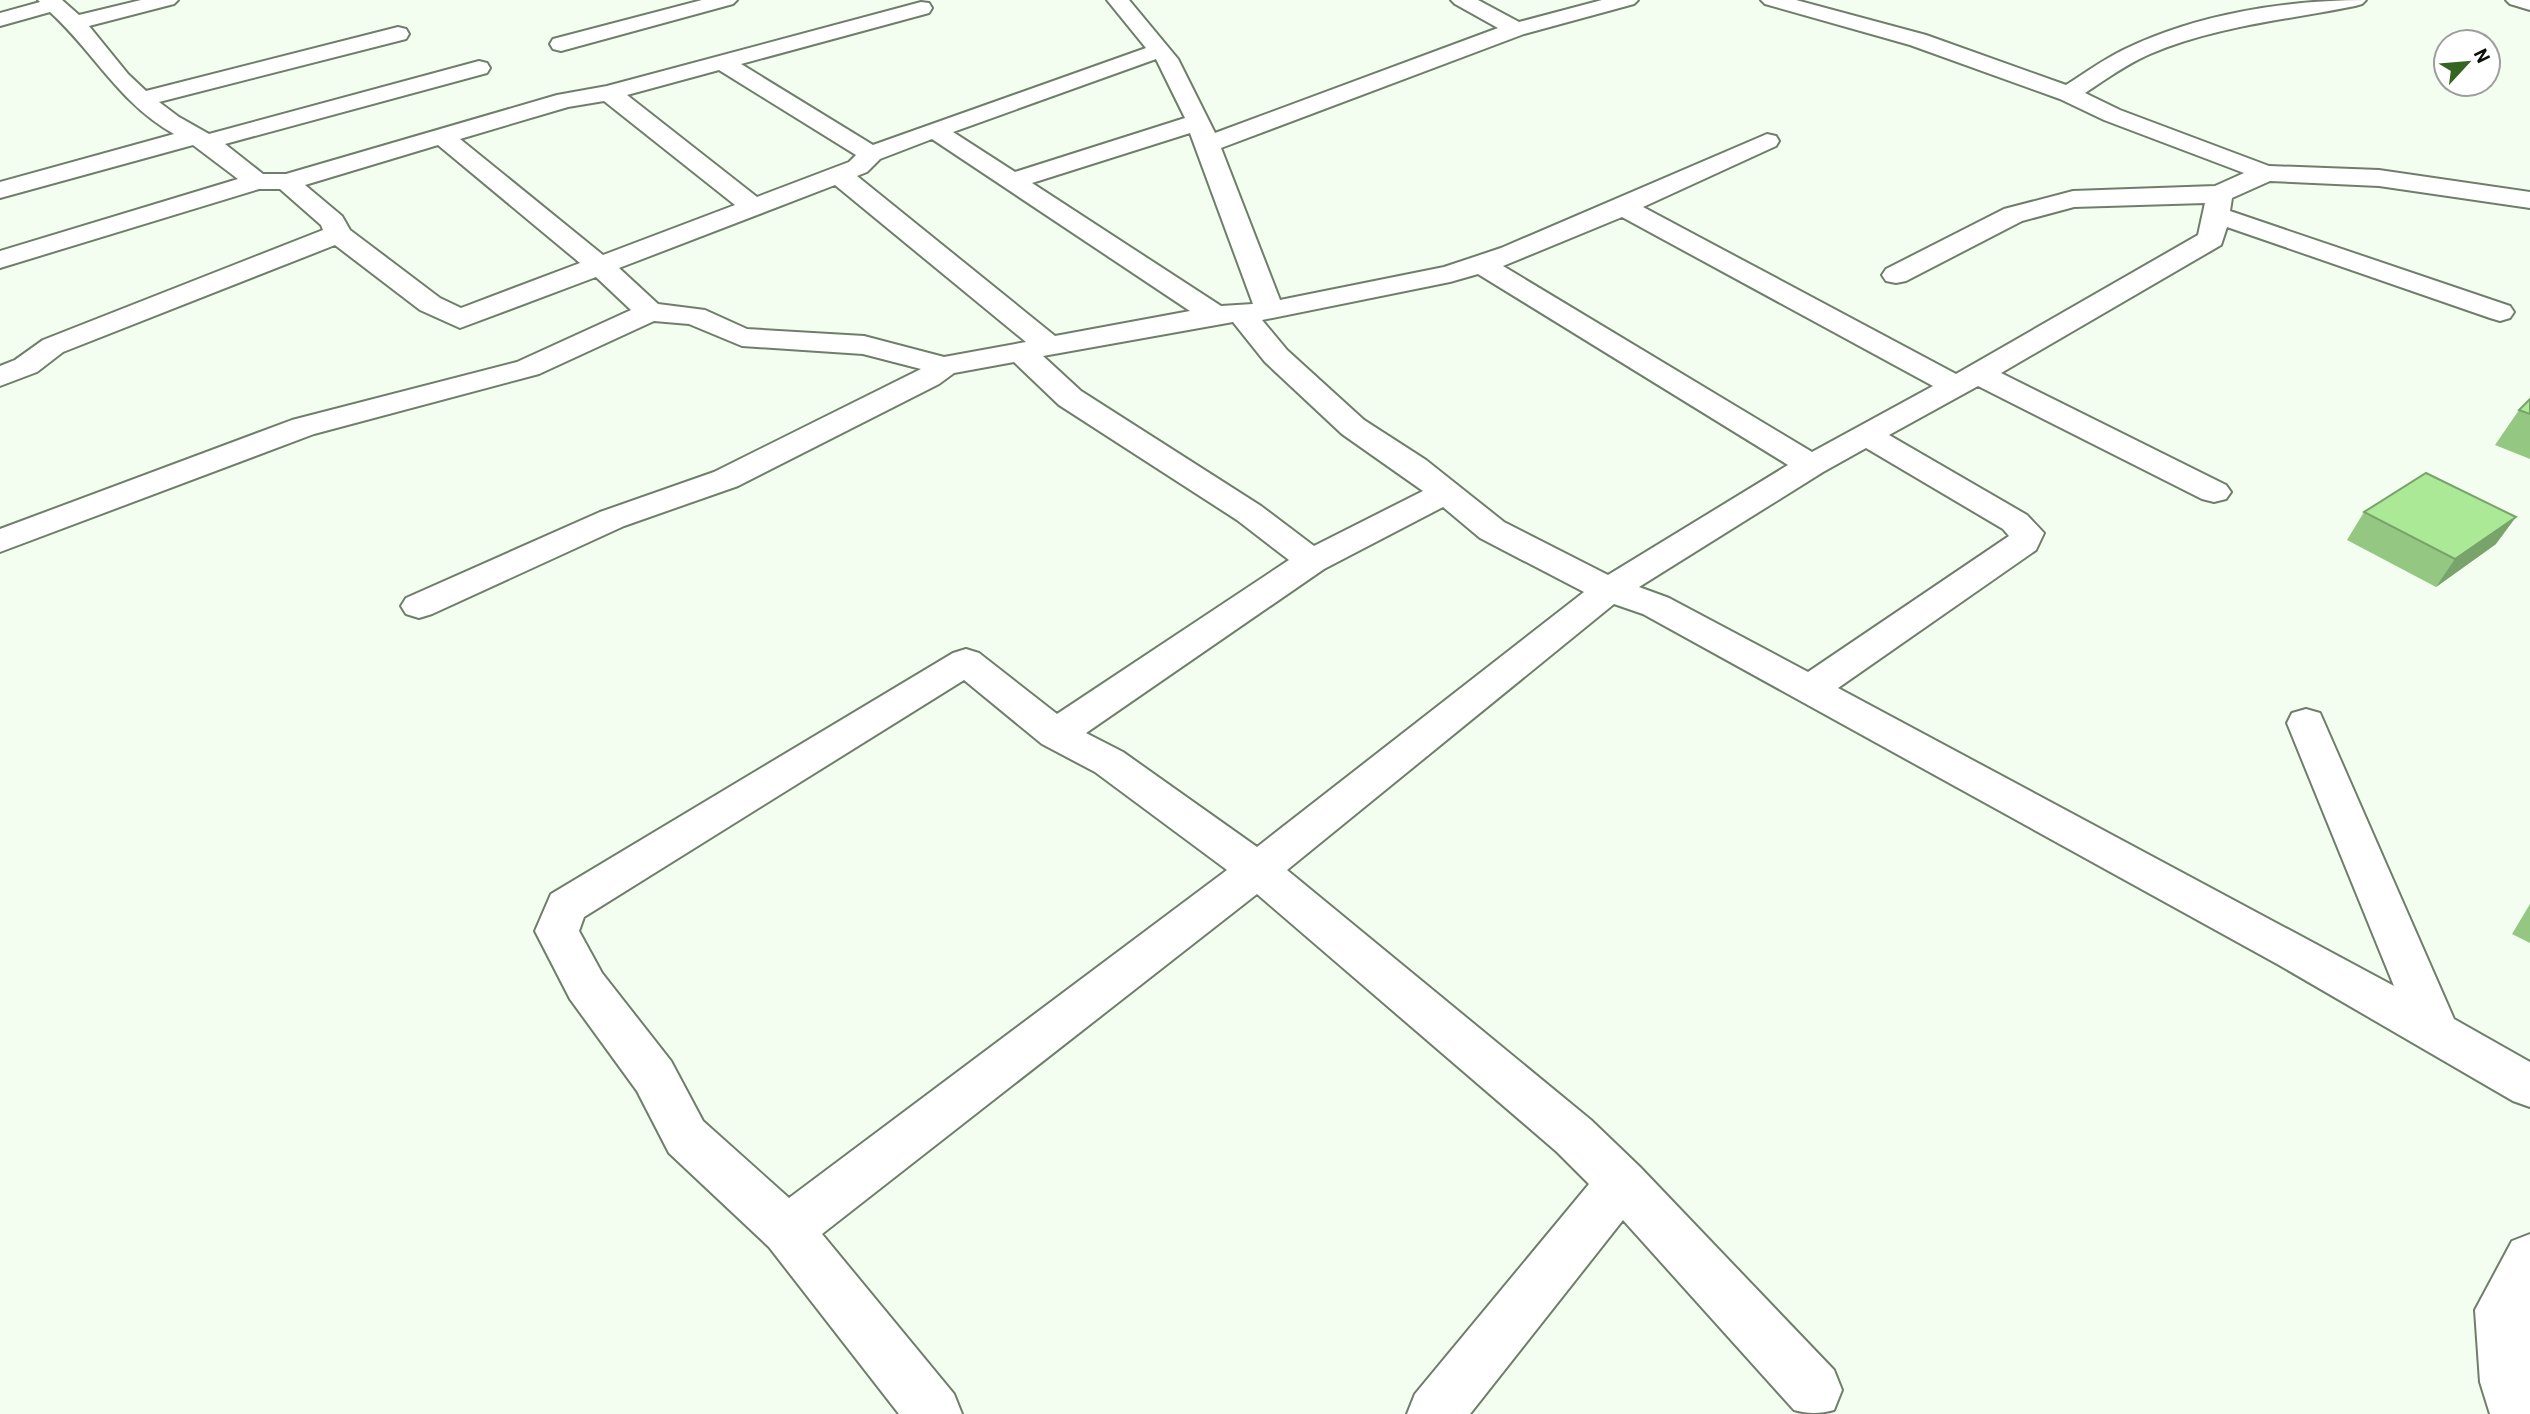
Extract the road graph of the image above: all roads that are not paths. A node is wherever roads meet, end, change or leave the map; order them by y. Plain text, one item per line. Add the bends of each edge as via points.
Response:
1 (167, 0) edge
2 (726, 0) edge
3 (1118, 0) edge
4 (1462, 0) edge
5 (1627, 0) edge
6 (1772, 0) edge
7 (2240, 0) edge
8 (2355, 0) edge
9 (2517, 0) edge
10 (50, 3) edge
11 (2530, 4) edge
12 (671, 6) edge
13 (921, 8) dead end
14 (2284, 14) junction
15 (0, 20) edge
16 (75, 23) junction
17 (1516, 29) junction
18 (398, 34) dead end
19 (561, 44) dead end
20 (1161, 50) junction
21 (722, 62) junction
22 (479, 68) dead end
23 (609, 93) junction
24 (2068, 94) junction
25 (141, 99) junction
26 (934, 130) junction
27 (1204, 133) junction
28 (440, 135) junction
29 (201, 139) junction
30 (1767, 141) dead end
31 (871, 154) junction
32 (2266, 173) junction
33 (838, 174) junction
34 (257, 181) junction
35 (1011, 181) junction
36 (287, 182) junction
37 (0, 190) edge
38 (2530, 200) edge
39 (2218, 204) junction
40 (1623, 206) junction
41 (754, 208) junction
42 (338, 234) junction
43 (0, 260) edge
44 (1481, 264) junction
45 (599, 265) junction
46 (1896, 275) dead end
47 (650, 312) junction
48 (2500, 312) dead end
49 (1242, 313) junction
50 (1034, 348) junction
51 (944, 366) junction
52 (0, 377) edge
53 (1967, 380) junction
54 (1866, 435) junction
55 (1811, 465) junction
56 (2214, 492) dead end
57 (1446, 493) junction
58 (0, 541) edge
59 (1312, 561) junction
60 (1609, 590) junction
61 (419, 606) dead end
62 (1810, 689) junction
63 (2306, 723) dead end
64 (1055, 734) junction
65 (1258, 870) junction
66 (2437, 1033) junction
67 (2530, 1086) edge
68 (1622, 1183) junction
69 (787, 1230) junction
70 (2530, 1259) edge
71 (1814, 1390) dead end
72 (934, 1414) edge
73 (1435, 1414) edge
74 (2518, 1414) edge

1 - 16 street
2 - 12 street
3 - 20 street
4 - 17 street
5 - 17 street
6 - 24 street via 1917,40
7 - 14 street
8 - 14 street
9 - 11 street
10 - 15 street
10 - 16 street
12 - 19 street
13 - 21 street
14 - 24 street via 2186,33 2140,50
16 - 25 street
17 - 27 street
18 - 25 street
20 - 26 street
20 - 27 street
21 - 23 street
21 - 31 street
22 - 29 street
23 - 28 street via 565,100
23 - 41 street
24 - 32 street
25 - 29 street
26 - 31 street
26 - 35 street
27 - 35 street
27 - 49 street
28 - 36 street
28 - 45 street
29 - 34 street
29 - 37 street
30 - 40 street
31 - 33 street via 858,167
32 - 38 street via 2379,178
32 - 39 street
33 - 41 street
33 - 50 street
34 - 36 street
34 - 43 street
35 - 49 street
36 - 42 street via 333,222
39 - 46 street via 2147,198 2073,199 2013,215
39 - 48 street
39 - 53 street via 2211,239
40 - 44 street
40 - 53 street
41 - 45 street
42 - 45 street via 430,304 460,319
42 - 52 street via 53,346 26,366
44 - 49 street via 1450,274
44 - 55 street
45 - 47 street
47 - 51 street via 695,316 742,337 864,345
47 - 58 street via 528,368 303,427
49 - 50 street
49 - 57 street via 1276,356 1353,427
50 - 51 street
50 - 59 street via 1070,398 1249,513
51 - 61 street via 726,480 612,519
53 - 54 street
53 - 56 street
54 - 55 street
54 - 62 street via 2027,533 2024,542
55 - 60 street
57 - 59 street
57 - 60 street via 1492,530
59 - 64 street
60 - 62 street via 1656,606
60 - 65 street
62 - 66 street
63 - 66 street
64 - 65 street via 1109,762
64 - 69 street via 966,662 566,906 557,931 586,986 654,1076 686,1137
65 - 68 street via 1574,1136
65 - 69 street
66 - 67 street
68 - 71 street
68 - 73 street
69 - 72 street
70 - 74 street via 2502,1310 2508,1382

